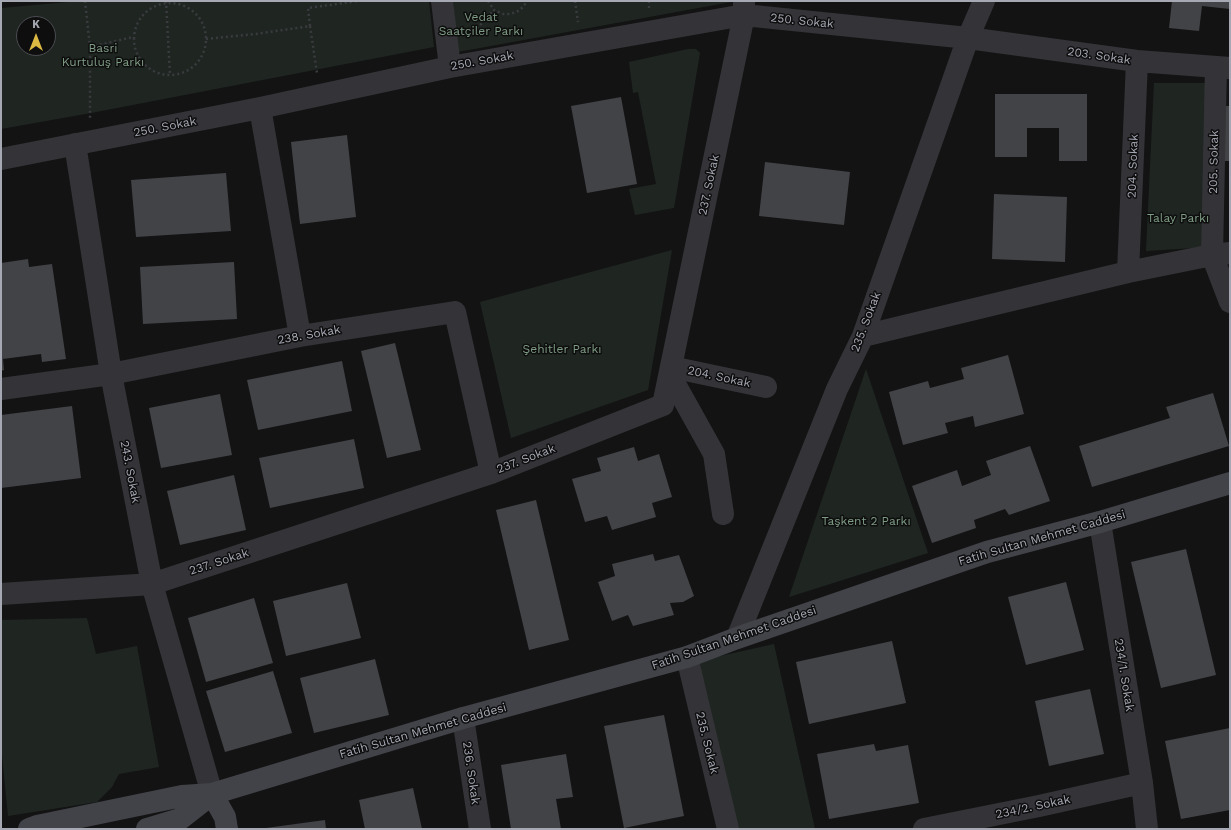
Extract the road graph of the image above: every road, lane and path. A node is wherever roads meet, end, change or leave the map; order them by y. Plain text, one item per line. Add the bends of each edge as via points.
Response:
1 (85, 1) edge
2 (358, 1) edge
3 (442, 1) edge
4 (488, 1) edge
5 (527, 1) edge
6 (984, 1) edge
7 (166, 2) edge
8 (744, 8) edge
9 (494, 10) junction
10 (310, 26) junction
11 (133, 37) junction
12 (968, 38) junction
13 (206, 39) junction
14 (90, 47) junction
15 (1137, 61) junction
16 (449, 63) junction
17 (1223, 68) edge
18 (170, 75) junction
19 (320, 95) junction
20 (260, 108) junction
21 (82, 143) junction
22 (1, 159) edge
23 (1221, 254) edge
24 (1128, 272) junction
25 (1230, 302) edge
26 (300, 336) junction
27 (862, 336) junction
28 (670, 371) junction
29 (111, 374) junction
30 (766, 387) dead end
31 (1, 389) edge
32 (491, 473) junction
33 (1230, 482) edge
34 (723, 514) dead end
35 (1100, 522) junction
36 (152, 584) junction
37 (1, 594) edge
38 (737, 638) junction
39 (687, 657) junction
40 (463, 718) junction
41 (1142, 783) junction
42 (212, 794) junction
43 (181, 824) edge
44 (29, 829) edge
45 (147, 829) edge
46 (227, 829) edge
47 (480, 829) edge
48 (728, 829) edge
49 (924, 829) edge
50 (1148, 829) edge

1 - 14 path
2 - 10 path via 308,8
3 - 16 street
4 - 9 path
5 - 9 path via 518,11 510,14
6 - 12 street, 235. Sokak
7 - 11 path via 154,6 144,14 136,24
7 - 13 path via 188,8 197,15 204,27
7 - 18 path
8 - 12 street, 250. Sokak
8 - 16 street, 250. Sokak
8 - 28 street, 237. Sokak
9 - 16 path
10 - 13 path
10 - 19 path
11 - 14 path
11 - 18 path via 142,62 156,72
12 - 15 street, 203. Sokak
12 - 27 street, 235. Sokak
13 - 18 path via 202,55 194,65 184,72
14 - 21 path
15 - 17 street, 203. Sokak
15 - 24 street, 204. Sokak
16 - 19 street, 250. Sokak
17 - 23 street, 205. Sokak
19 - 20 street, 250. Sokak
20 - 21 street, 250. Sokak
20 - 26 street
21 - 22 street, 250. Sokak
21 - 29 street, 243. Sokak
23 - 24 street
23 - 25 street, 205. Sokak
24 - 27 street
26 - 29 street, 238. Sokak
26 - 32 street, 238. Sokak via 455,312
27 - 38 street, 235. Sokak via 837,388
28 - 30 street, 204. Sokak
28 - 32 street, 237. Sokak via 663,405
28 - 34 street via 714,454
29 - 31 street, 238. Sokak
29 - 36 street, 243. Sokak
32 - 36 street, 237. Sokak
33 - 35 main road, Fatih Sultan Mehmet Caddesi
35 - 38 main road, Fatih Sultan Mehmet Caddesi via 987,552
35 - 41 street, 234/1. Sokak
36 - 37 street, 237. Sokak
36 - 42 street, 243. Sokak
38 - 39 main road, Fatih Sultan Mehmet Caddesi
39 - 40 main road, Fatih Sultan Mehmet Caddesi
39 - 48 street, 235. Sokak
40 - 42 main road, Fatih Sultan Mehmet Caddesi
40 - 47 street, 236. Sokak
41 - 49 street, 234/2. Sokak
41 - 50 street, 234/1. Sokak
42 - 43 main road
42 - 44 main road via 182,796
42 - 46 main road via 225,817
43 - 45 main road

